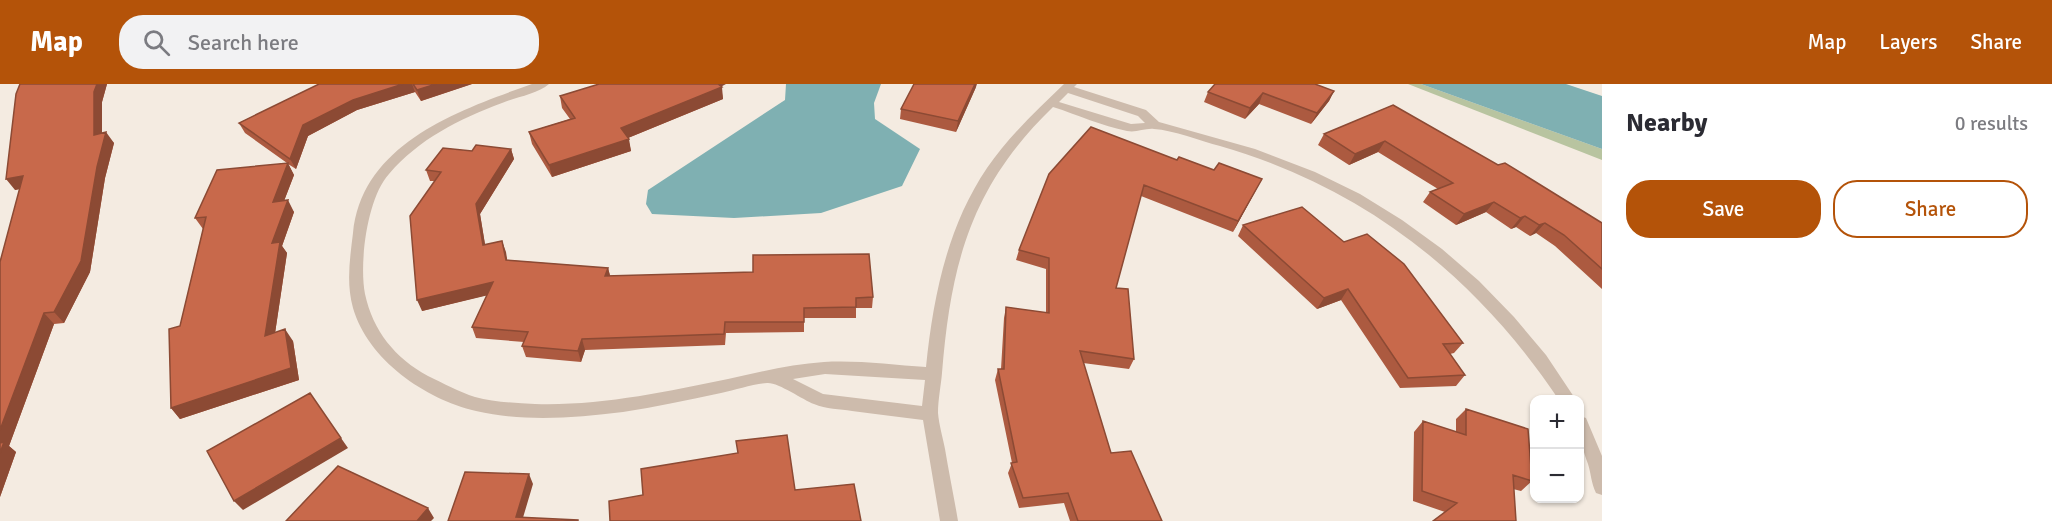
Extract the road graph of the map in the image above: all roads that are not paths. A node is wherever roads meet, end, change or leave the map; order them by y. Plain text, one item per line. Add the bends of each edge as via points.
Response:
1 (543, 84) edge
2 (1069, 86) edge
3 (1052, 103) junction
4 (1155, 125) junction
5 (934, 374) junction
6 (771, 376) junction
7 (1565, 395) edge
8 (930, 414) junction
9 (1584, 432) edge
10 (1600, 466) edge
11 (1602, 487) edge
12 (949, 521) edge

1 - 6 street via 469,111 428,132 403,150 381,174 366,200 360,227 357,288 367,327 382,350 423,383 475,403 542,413 619,406
2 - 3 street
2 - 4 street via 1142,113
3 - 4 street via 1131,128
3 - 5 street via 1006,151 972,207 945,286
4 - 7 street via 1266,157 1382,213 1457,268 1507,316
5 - 6 street via 825,368
5 - 8 street
6 - 8 street via 820,400
8 - 12 street
9 - 10 street
10 - 11 street

